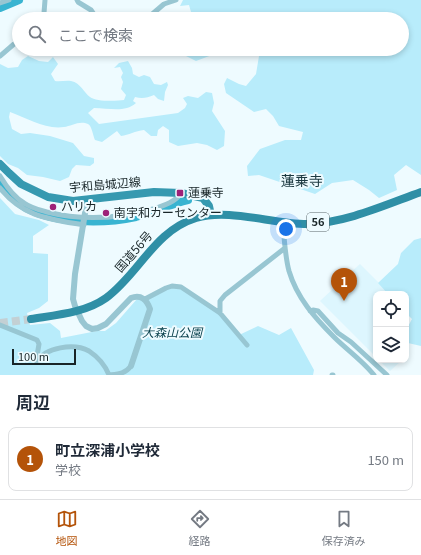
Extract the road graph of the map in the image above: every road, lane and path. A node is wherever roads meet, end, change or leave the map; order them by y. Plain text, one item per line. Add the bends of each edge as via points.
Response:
1 (9, 0) edge
2 (45, 0) edge
3 (77, 0) edge
4 (176, 0) edge
5 (0, 3) edge
6 (44, 12) edge
7 (92, 12) edge
8 (155, 12) edge
9 (12, 46) edge
10 (0, 56) edge
11 (0, 164) edge
12 (0, 176) edge
13 (0, 188) edge
14 (421, 192) edge
15 (181, 193) junction
16 (87, 201) junction
17 (211, 215) junction
18 (84, 221) junction
19 (283, 222) junction
20 (286, 248) junction
21 (145, 299) junction
22 (77, 311) junction
23 (310, 311) junction
24 (220, 313) junction
25 (31, 319) tunnel mouth
26 (0, 325) edge
27 (247, 345) dead end
28 (131, 366) joint
29 (374, 375) edge
30 (387, 375) edge

1 - 5 street
2 - 6 street
3 - 7 street
4 - 8 street via 164,4
9 - 10 street
11 - 16 main road, 宇和島城辺線 via 21,184 36,192 48,197
12 - 18 street via 12,193 24,203 37,209
13 - 18 street via 13,202 31,214 62,221
14 - 19 highway, 国道56号 / 56 via 334,220 308,224
15 - 16 main road, 宇和島城辺線 via 154,192
15 - 17 main road, 宇和島城辺線 via 204,198
15 - 18 street via 176,200 135,214
16 - 18 street
17 - 19 highway, 国道56号 / 56
17 - 22 highway, 国道56号 / 56 via 183,223 167,233 120,287 105,299
18 - 22 street via 73,299
19 - 20 street
20 - 23 street via 294,285
20 - 24 street via 225,295 220,301
21 - 22 street via 141,296 131,298 115,316 98,328 86,326
21 - 24 street via 166,288 180,287
21 - 28 street via 150,309
22 - 25 highway, 国道56号 / 56
23 - 29 street
23 - 30 street via 318,311 338,333
24 - 27 street
26 - 28 street via 37,340 38,361 44,354 53,350 75,348 88,351 99,359 109,375 128,371

